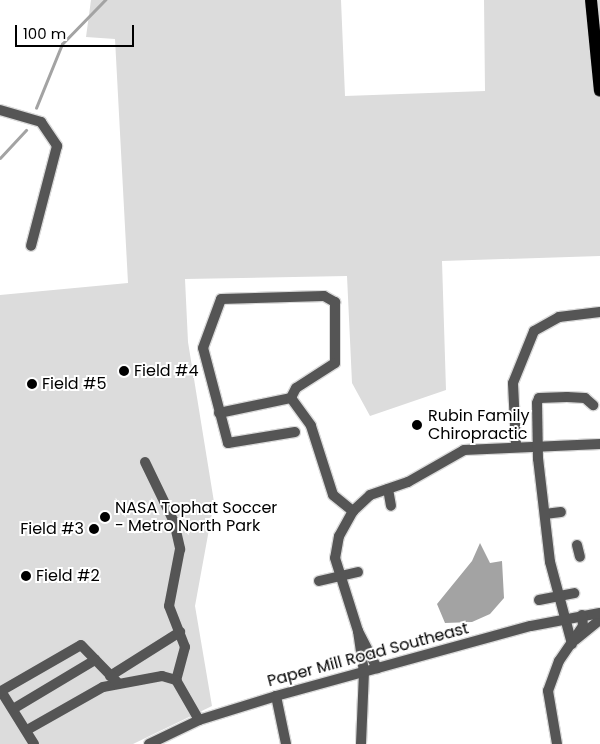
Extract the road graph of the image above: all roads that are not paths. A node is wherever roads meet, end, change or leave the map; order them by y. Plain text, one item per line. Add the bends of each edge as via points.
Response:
1 (591, 0) edge
2 (600, 91) edge
3 (0, 110) edge
4 (31, 246) dead end
5 (600, 312) edge
6 (291, 398) junction
7 (593, 405) dead end
8 (219, 413) junction
9 (296, 432) dead end
10 (516, 444) junction
11 (600, 444) edge
12 (538, 445) junction
13 (146, 462) dead end
14 (388, 489) junction
15 (391, 506) dead end
16 (353, 511) junction
17 (561, 512) dead end
18 (545, 514) junction
19 (577, 545) dead end
20 (580, 557) dead end
21 (358, 572) dead end
22 (338, 576) junction
23 (319, 581) dead end
24 (574, 593) dead end
25 (558, 596) junction
26 (539, 600) dead end
27 (600, 612) edge
28 (582, 615) junction
29 (563, 619) junction
30 (600, 620) edge
31 (358, 631) junction
32 (180, 632) junction
33 (573, 642) junction
34 (94, 660) junction
35 (377, 668) junction
36 (364, 672) junction
37 (110, 676) junction
38 (176, 680) junction
39 (120, 684) junction
40 (1, 691) edge
41 (276, 696) junction
42 (13, 709) junction
43 (199, 720) junction
44 (27, 730) junction
45 (36, 743) edge
46 (148, 744) edge
47 (286, 744) edge
48 (361, 744) edge
49 (557, 744) edge

1 - 2 main road
3 - 4 street via 41,122 57,146
5 - 10 street via 560,317 534,331 513,383
6 - 8 street
6 - 8 street via 296,388 336,362 335,302 324,296 227,298 218,304 203,348
6 - 16 street via 311,426 330,488
7 - 12 street via 585,398 540,398 537,403
8 - 9 street via 228,443
10 - 12 street
10 - 14 street via 464,450 408,482
11 - 12 street via 588,440
12 - 18 street
13 - 32 street via 174,522 180,549 169,606
14 - 15 street
14 - 16 street via 362,500
16 - 22 street via 337,543
17 - 18 street
18 - 25 street
19 - 20 street
21 - 22 street
22 - 23 street
22 - 31 street
24 - 25 street
25 - 26 street
25 - 29 street
27 - 28 street, Paper Mill Road Southeast
28 - 29 street, Paper Mill Road Southeast
28 - 33 street via 583,626
29 - 33 street
29 - 35 street, Paper Mill Road Southeast
30 - 33 street
31 - 35 street
31 - 36 street via 356,644
32 - 37 street
32 - 38 street via 185,647
33 - 49 street via 559,661 548,691
34 - 37 street
34 - 40 street via 81,645
34 - 42 street
35 - 36 street, Paper Mill Road Southeast
36 - 41 street, Paper Mill Road Southeast
36 - 48 street
37 - 39 street
38 - 39 street via 162,676
38 - 43 street
39 - 44 street via 103,687
40 - 42 street
41 - 43 street, Paper Mill Road Southeast
41 - 47 street
42 - 44 street
43 - 46 street, Paper Mill Road Southeast
44 - 45 street

